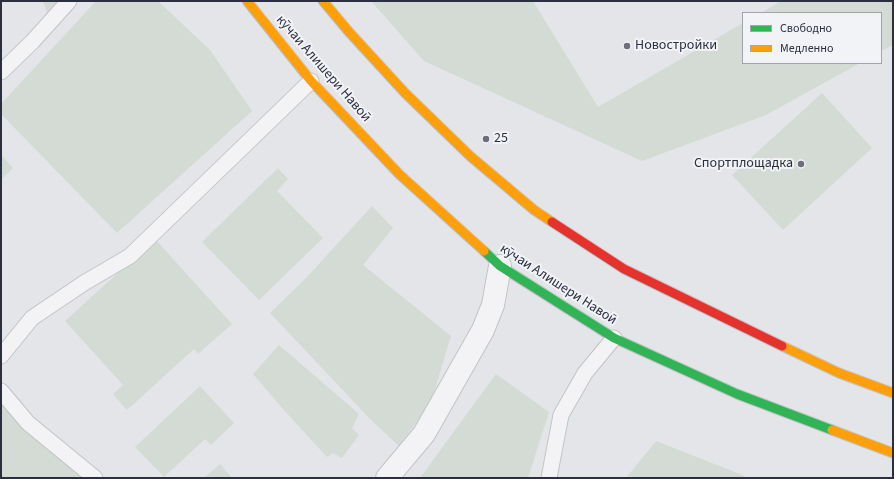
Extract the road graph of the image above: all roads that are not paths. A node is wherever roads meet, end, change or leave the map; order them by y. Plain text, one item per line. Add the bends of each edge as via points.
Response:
1 (69, 1) edge
2 (247, 1) edge
3 (323, 1) edge
4 (1, 72) edge
5 (311, 81) junction
6 (500, 266) junction
7 (614, 338) junction
8 (1, 356) edge
9 (1, 391) edge
10 (893, 393) edge
11 (893, 453) edge
12 (96, 478) edge
13 (387, 478) edge
14 (549, 478) edge

1 - 4 lane
2 - 5 street, кӯчаи Алишери Навоӣ
3 - 10 street via 405,93 470,156 534,210 624,269 839,373
5 - 6 street, кӯчаи Алишери Навоӣ via 399,174
5 - 8 lane via 130,256 32,318
6 - 7 street, кӯчаи Алишери Навоӣ
6 - 13 street via 493,305 483,330 424,434
7 - 11 street, кӯчаи Алишери Навоӣ via 737,394
7 - 14 lane via 585,374 561,415
9 - 12 lane via 28,423

